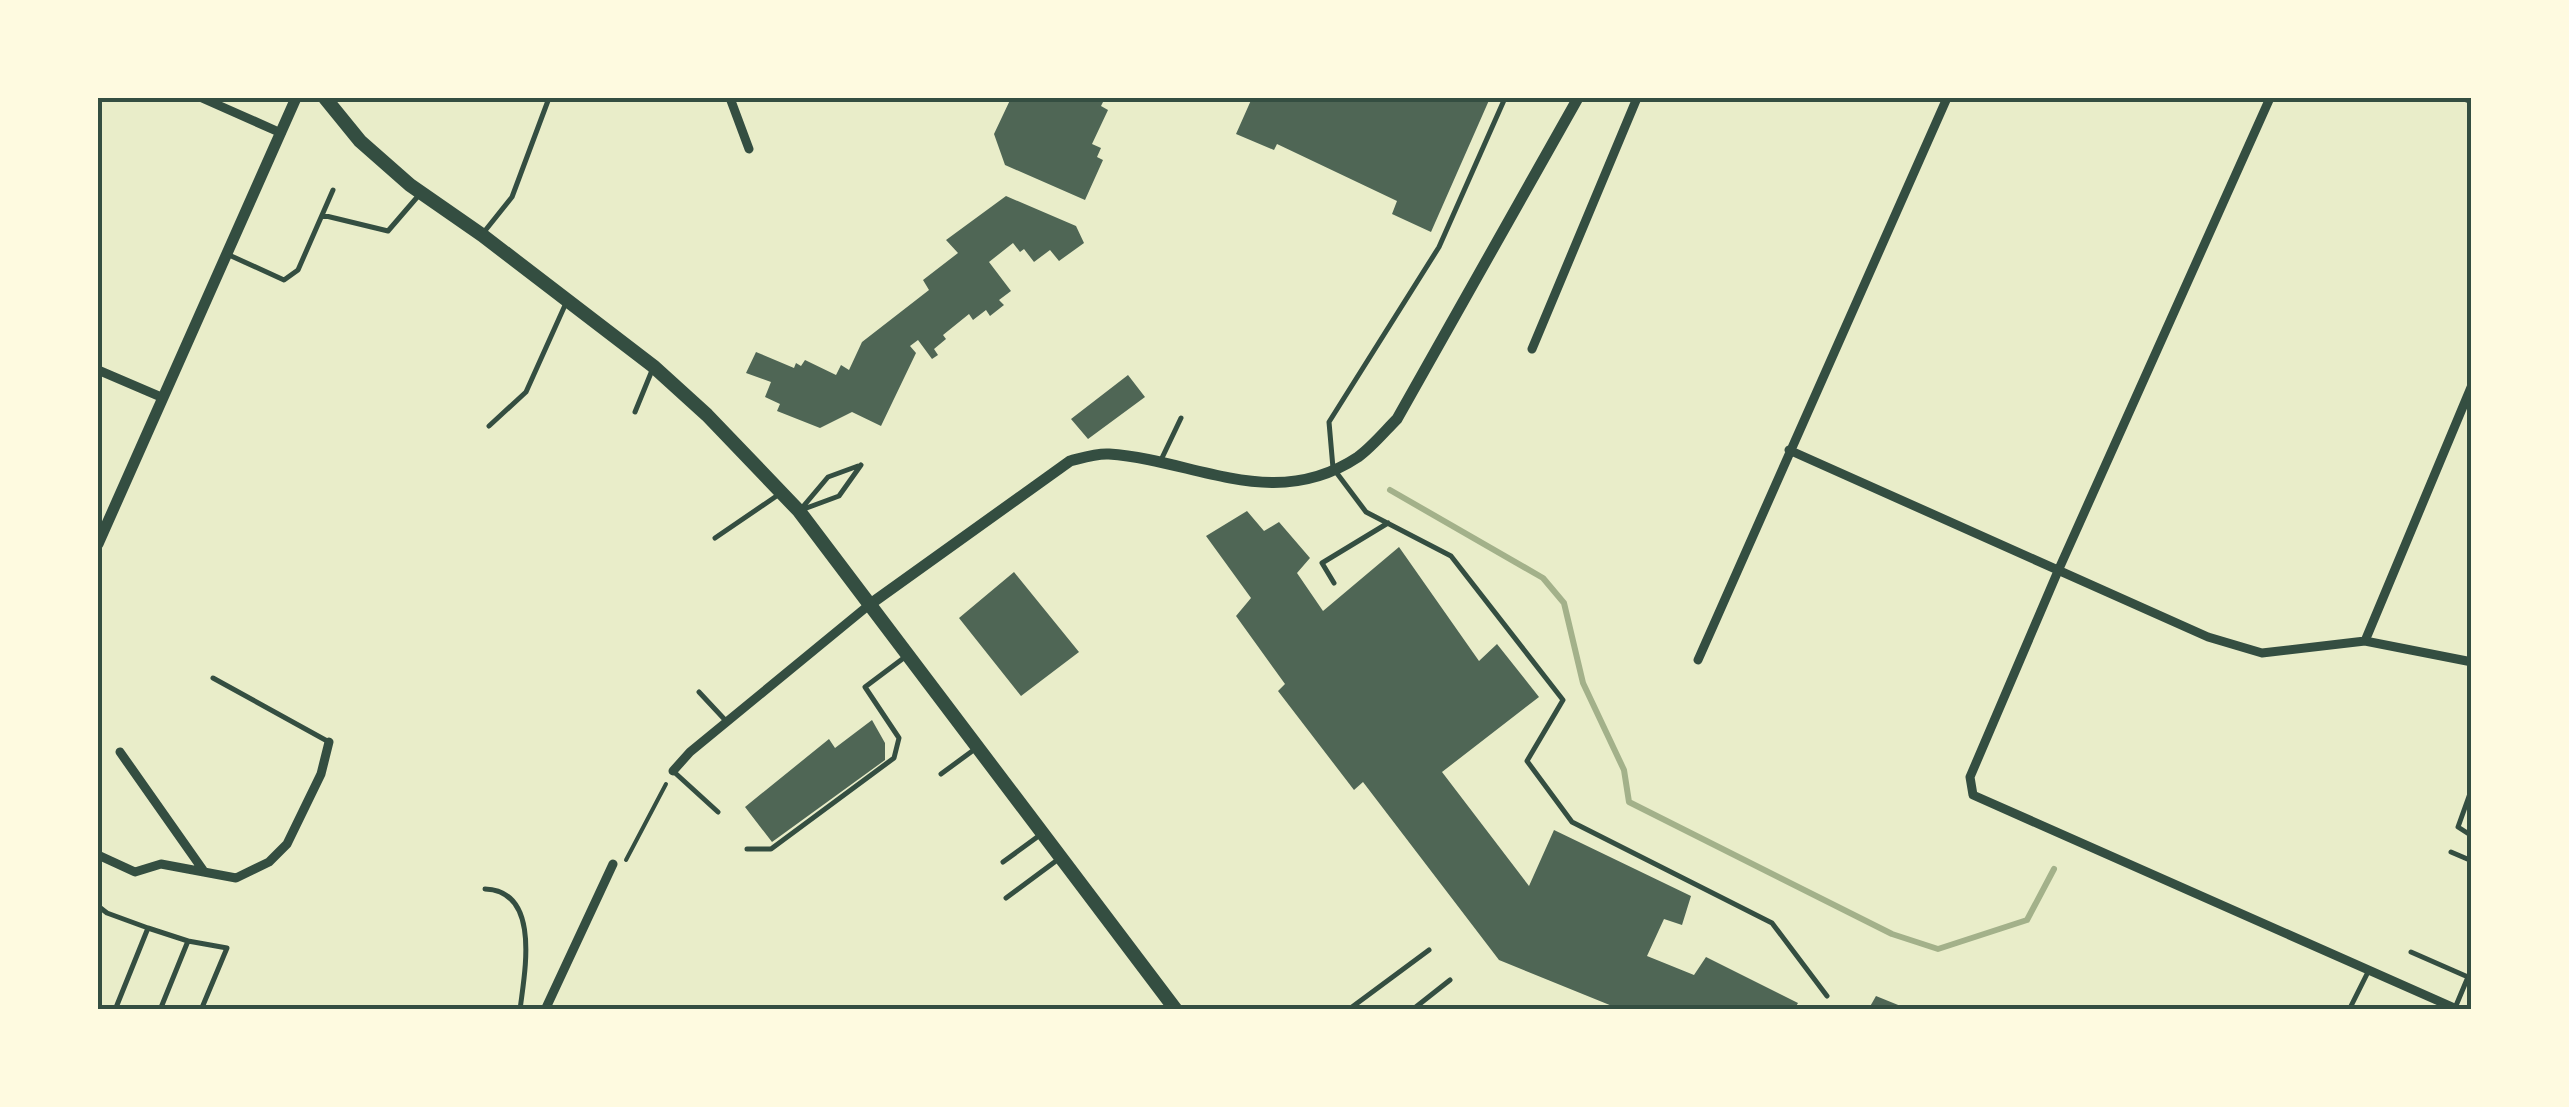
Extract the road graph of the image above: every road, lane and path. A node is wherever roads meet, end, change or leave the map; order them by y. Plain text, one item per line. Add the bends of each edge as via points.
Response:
1 (202, 98) edge
2 (296, 98) edge
3 (325, 98) edge
4 (549, 98) edge
5 (730, 98) edge
6 (1505, 98) edge
7 (1578, 98) edge
8 (1637, 98) edge
9 (1947, 98) edge
10 (2270, 98) edge
11 (281, 133) junction
12 (749, 149) dead end
13 (333, 190) dead end
14 (421, 192) junction
15 (322, 215) junction
16 (482, 234) junction
17 (226, 254) junction
18 (568, 300) junction
19 (1532, 349) dead end
20 (654, 366) junction
21 (98, 370) edge
22 (2472, 385) edge
23 (161, 398) junction
24 (635, 412) dead end
25 (1181, 418) dead end
26 (489, 426) dead end
27 (1789, 450) junction
28 (1159, 464) junction
29 (1333, 468) junction
30 (782, 493) junction
31 (798, 511) junction
32 (1388, 523) junction
33 (715, 538) dead end
34 (98, 544) edge
35 (2058, 571) junction
36 (1334, 583) dead end
37 (869, 604) junction
38 (2365, 641) junction
39 (908, 655) junction
40 (1698, 660) dead end
41 (2472, 662) edge
42 (213, 678) dead end
43 (699, 692) dead end
44 (727, 722) junction
45 (329, 742) joint
46 (978, 748) junction
47 (120, 752) dead end
48 (673, 771) junction
49 (941, 774) dead end
50 (2472, 788) edge
51 (718, 812) dead end
52 (1043, 834) junction
53 (2472, 836) edge
54 (747, 849) dead end
55 (2451, 852) dead end
56 (98, 854) edge
57 (1061, 857) junction
58 (2472, 860) edge
59 (1003, 862) dead end
60 (613, 864) joint
61 (203, 870) junction
62 (485, 889) dead end
63 (1006, 898) dead end
64 (98, 906) edge
65 (148, 928) junction
66 (188, 942) junction
67 (1428, 950) dead end
68 (2411, 952) dead end
69 (2369, 970) junction
70 (1450, 980) dead end
71 (1826, 996) dead end
72 (2457, 1009) edge
73 (116, 1010) edge
74 (160, 1010) edge
75 (201, 1010) edge
76 (520, 1010) edge
77 (546, 1010) edge
78 (1176, 1010) edge
79 (1348, 1010) edge
80 (1412, 1010) edge
81 (2349, 1010) edge

1 - 11 street
2 - 11 street
3 - 14 main road via 360,141
4 - 16 lane via 512,197
5 - 12 street
6 - 29 lane via 1440,247 1329,422
7 - 29 street via 1398,419 1358,456
8 - 19 street
9 - 27 street
10 - 35 street
11 - 17 street
13 - 15 lane
14 - 15 lane via 388,232
14 - 16 main road
15 - 17 lane via 298,270 284,280
16 - 18 main road
17 - 23 street
18 - 20 main road
18 - 26 lane via 526,392
20 - 24 lane
20 - 30 main road
21 - 23 street
22 - 38 street
23 - 34 street
25 - 28 lane
27 - 35 street
27 - 40 street
28 - 29 street via 1282,483
28 - 37 street via 1106,453 1070,460
29 - 32 lane via 1366,512
30 - 31 main road
30 - 33 lane
31 - 31 lane via 839,496 861,464 828,477
31 - 37 main road
32 - 36 lane via 1322,563
32 - 71 lane via 1451,556 1564,700 1527,761 1572,822 1772,923
35 - 38 street via 2262,654
35 - 69 street via 1970,777 1974,795
37 - 39 main road
37 - 44 street
38 - 41 street
39 - 46 main road
39 - 54 lane via 866,687 899,738 894,758 771,849
42 - 45 lane
43 - 44 lane
44 - 48 street
45 - 61 street via 287,844 236,878
46 - 49 lane
46 - 52 main road
47 - 61 street
48 - 51 lane
48 - 60 path via 623,868
50 - 53 lane via 2458,827
52 - 57 main road
52 - 59 lane
55 - 58 lane
56 - 61 street via 135,872 161,864
57 - 63 lane
57 - 78 main road
60 - 77 street
62 - 76 lane via 495,889 518,909 525,928
64 - 65 lane
65 - 66 lane
65 - 73 lane
66 - 74 lane
66 - 75 lane via 227,948
67 - 79 lane
68 - 72 lane via 2468,977
69 - 72 street
69 - 81 lane
70 - 80 lane

